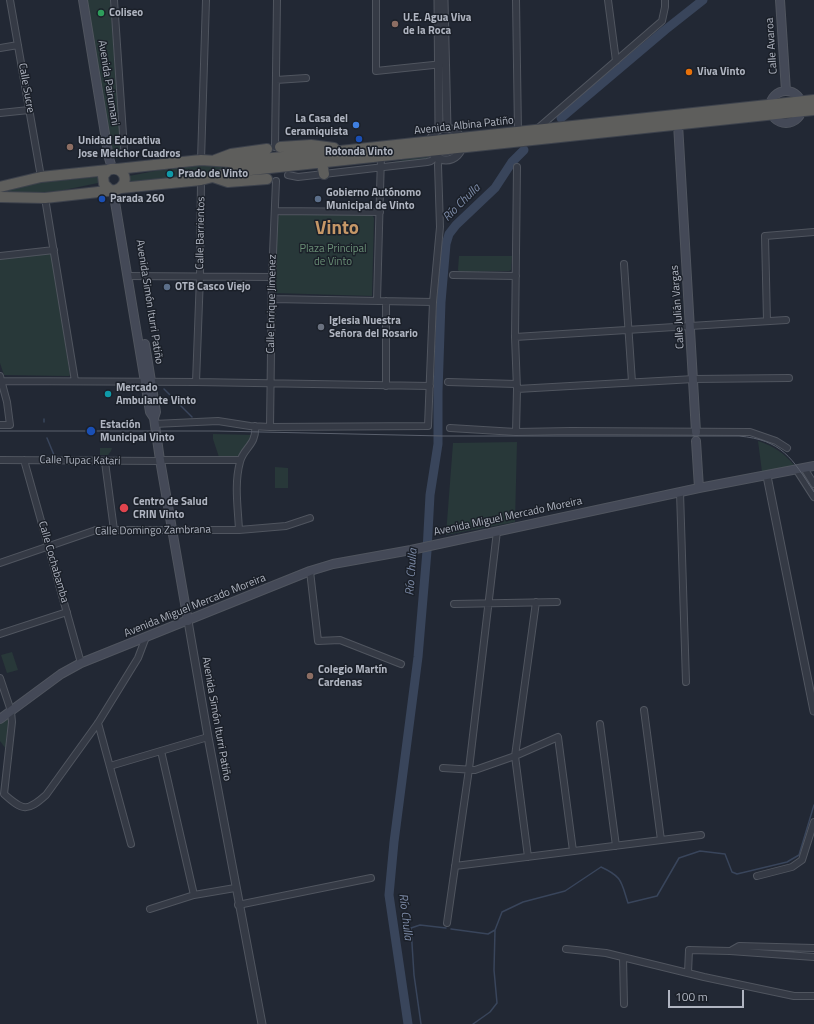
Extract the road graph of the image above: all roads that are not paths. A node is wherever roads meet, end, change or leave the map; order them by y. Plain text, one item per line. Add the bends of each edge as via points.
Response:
1 (10, 0) edge
2 (83, 0) edge
3 (114, 0) edge
4 (206, 0) edge
5 (277, 0) edge
6 (376, 0) edge
7 (438, 0) edge
8 (444, 0) edge
9 (516, 0) edge
10 (608, 0) edge
11 (665, 0) edge
12 (780, 0) edge
13 (18, 45) junction
14 (0, 48) edge
15 (616, 61) junction
16 (442, 65) junction
17 (306, 78) dead end
18 (276, 80) junction
19 (786, 91) junction
20 (814, 100) edge
21 (801, 106) junction
22 (771, 109) junction
23 (29, 110) junction
24 (814, 110) edge
25 (0, 112) edge
26 (678, 124) junction
27 (447, 128) junction
28 (439, 130) junction
29 (535, 130) junction
30 (518, 132) junction
31 (461, 143) junction
32 (274, 148) junction
33 (124, 149) dead end
34 (348, 151) junction
35 (434, 152) junction
36 (381, 156) junction
37 (201, 160) junction
38 (213, 161) junction
39 (322, 163) junction
40 (259, 164) junction
41 (290, 166) junction
42 (517, 167) dead end
43 (380, 168) junction
44 (112, 169) junction
45 (324, 174) junction
46 (41, 177) junction
47 (213, 177) junction
48 (201, 180) junction
49 (271, 180) junction
50 (0, 187) edge
51 (116, 189) junction
52 (0, 197) edge
53 (45, 198) junction
54 (275, 211) junction
55 (380, 212) junction
56 (814, 232) edge
57 (54, 250) junction
58 (0, 256) edge
59 (624, 264) dead end
60 (453, 275) dead end
61 (131, 276) junction
62 (200, 276) junction
63 (516, 276) junction
64 (272, 277) junction
65 (272, 299) junction
66 (377, 301) junction
67 (386, 301) junction
68 (433, 302) junction
69 (786, 320) dead end
70 (767, 321) junction
71 (690, 325) junction
72 (628, 330) junction
73 (515, 337) junction
74 (789, 378) dead end
75 (0, 379) edge
76 (694, 379) junction
77 (75, 381) junction
78 (148, 382) junction
79 (196, 382) junction
80 (448, 382) dead end
81 (632, 382) junction
82 (270, 383) junction
83 (386, 386) junction
84 (430, 386) junction
85 (516, 386) junction
86 (154, 421) junction
87 (0, 425) edge
88 (256, 426) junction
89 (270, 427) junction
90 (450, 428) dead end
91 (516, 432) junction
92 (696, 432) junction
93 (696, 441) joint
94 (788, 448) dead end
95 (0, 460) edge
96 (24, 460) junction
97 (240, 460) junction
98 (160, 461) junction
99 (104, 462) junction
100 (814, 466) edge
101 (800, 468) junction
102 (767, 476) junction
103 (814, 484) edge
104 (699, 488) junction
105 (680, 492) junction
106 (814, 497) edge
107 (310, 518) dead end
108 (114, 530) junction
109 (172, 530) junction
110 (239, 530) junction
111 (497, 531) junction
112 (49, 546) junction
113 (0, 563) edge
114 (310, 571) junction
115 (536, 602) junction
116 (557, 602) dead end
117 (489, 603) junction
118 (454, 604) dead end
119 (67, 612) junction
120 (188, 621) junction
121 (0, 634) edge
122 (146, 637) junction
123 (81, 664) junction
124 (401, 664) dead end
125 (0, 678) edge
126 (686, 682) dead end
127 (644, 710) dead end
128 (11, 711) junction
129 (814, 711) edge
130 (0, 719) edge
131 (98, 723) junction
132 (600, 724) dead end
133 (208, 737) junction
134 (161, 751) junction
135 (515, 756) junction
136 (110, 766) junction
137 (443, 768) dead end
138 (469, 769) junction
139 (814, 822) edge
140 (701, 835) dead end
141 (661, 840) junction
142 (131, 844) dead end
143 (616, 846) junction
144 (573, 851) junction
145 (528, 857) junction
146 (455, 866) junction
147 (758, 876) dead end
148 (371, 878) dead end
149 (236, 888) junction
150 (194, 895) junction
151 (238, 905) junction
152 (150, 909) dead end
153 (447, 923) dead end
154 (814, 948) edge
155 (566, 949) dead end
156 (730, 951) junction
157 (623, 957) junction
158 (814, 957) edge
159 (688, 973) junction
160 (814, 996) edge
161 (624, 1004) dead end
162 (262, 1024) edge

1 - 13 street, Calle Sucre
2 - 44 main road, Avenida Pairumani
3 - 33 street
4 - 37 street
5 - 18 street
6 - 16 street via 376,71
7 - 16 street
8 - 16 street
9 - 30 street
10 - 15 street
11 - 15 street via 662,21
12 - 19 main road, Calle Avaroa
13 - 14 street
13 - 23 street, Calle Sucre
15 - 29 street
16 - 27 street
16 - 28 street
17 - 18 street
18 - 32 street
19 - 21 main road via 795,94
19 - 22 main road via 774,96
20 - 21 highway, Avenida Albina Patiño
21 - 22 highway, Avenida Albina Patiño
21 - 22 main road via 799,117 791,123 780,122
21 - 24 highway, Avenida Albina Patiño
22 - 26 highway, Avenida Albina Patiño
22 - 29 highway, Avenida Albina Patiño
23 - 25 street
23 - 46 street, Calle Sucre
26 - 31 highway, Avenida Albina Patiño
26 - 71 main road, Calle Julián Vargas
27 - 28 street
27 - 31 street via 455,131
28 - 35 street via 433,134
29 - 30 highway, Avenida Albina Patiño
30 - 31 highway, Avenida Albina Patiño
31 - 35 highway, Avenida Albina Patiño
31 - 35 street via 458,154 451,159
32 - 34 highway via 311,145
32 - 38 highway via 231,154
32 - 40 street via 261,155
32 - 41 street via 288,152
34 - 35 highway, Avenida Albina Patiño
34 - 41 highway, Avenida Albina Patiño
35 - 36 highway, Avenida Albina Patiño
35 - 43 street via 431,161
35 - 68 street via 438,165 440,227
36 - 39 highway, Avenida Albina Patiño
36 - 43 street
37 - 38 highway, Avenida Albina Patiño
37 - 44 highway, Avenida Albina Patiño
38 - 40 highway, Avenida Albina Patiño
39 - 41 highway, Avenida Albina Patiño
39 - 45 highway
40 - 41 highway, Avenida Albina Patiño
40 - 47 highway, Avenida Albina Patiño
40 - 49 street via 262,174
41 - 45 street via 298,177
41 - 49 street via 281,180
42 - 63 street
43 - 45 street
43 - 55 street
44 - 46 highway, Avenida Albina Patiño
44 - 51 highway via 122,172 125,177 124,183
44 - 51 highway via 104,174 103,179 106,187
46 - 50 highway, Avenida Albina Patiño
47 - 48 highway, Avenida Albina Patiño
47 - 49 highway via 228,182
48 - 51 highway, Avenida Albina Patiño
48 - 62 street, Calle Barrientos
49 - 54 street, Calle Enrique Jimenez
51 - 53 highway, Avenida Albina Patiño
51 - 61 main road, Avenida Simón Iturri Patiño
52 - 53 highway, Avenida Albina Patiño
53 - 57 street
54 - 55 street
54 - 64 street, Calle Enrique Jimenez
55 - 66 street
56 - 70 street via 765,236
57 - 58 street
57 - 77 street
59 - 72 street
60 - 63 street
61 - 62 street
61 - 78 main road, Avenida Simón Iturri Patiño
62 - 64 street
62 - 79 street, Calle Barrientos
63 - 73 street
64 - 65 street, Calle Enrique Jimenez
65 - 66 street
65 - 82 street, Calle Enrique Jimenez
66 - 67 street
67 - 68 street
67 - 83 street
68 - 84 street
69 - 70 street
70 - 71 street
71 - 72 street
71 - 76 main road, Calle Julián Vargas
72 - 73 street
72 - 81 street
73 - 85 street
74 - 76 street
75 - 77 street
75 - 87 street via 10,425
76 - 81 street
76 - 92 main road, Calle Julián Vargas
77 - 78 street
78 - 79 street
78 - 86 main road, Avenida Simón Iturri Patiño via 150,412
79 - 82 street
80 - 85 street
81 - 85 street
82 - 83 street
82 - 89 street, Calle Enrique Jimenez
83 - 84 street
84 - 89 street via 428,426
85 - 91 street
86 - 88 street via 218,421
86 - 98 main road, Avenida Simón Iturri Patiño
88 - 89 street
88 - 97 street via 256,435
90 - 91 street
91 - 92 street
92 - 93 street, Calle Julián Vargas
92 - 94 street via 750,432
93 - 104 main road, Calle Julián Vargas
95 - 96 street, Calle Tupac Katari
96 - 99 street, Calle Tupac Katari
96 - 112 street, Calle Cochabamba
97 - 98 street, Calle Tupac Katari
97 - 110 street via 237,479
98 - 99 street, Calle Tupac Katari
98 - 109 main road, Avenida Simón Iturri Patiño
99 - 108 street
100 - 101 main road, Avenida Miguel Mercado Moreira
101 - 102 main road, Avenida Miguel Mercado Moreira
101 - 103 street
101 - 106 street
102 - 104 main road, Avenida Miguel Mercado Moreira
102 - 129 street
104 - 105 main road, Avenida Miguel Mercado Moreira
105 - 111 main road, Avenida Miguel Mercado Moreira
105 - 126 street
107 - 110 street, Calle Domingo Zambrana via 286,526
108 - 109 street, Calle Domingo Zambrana
108 - 112 street, Calle Domingo Zambrana via 96,530
109 - 110 street, Calle Domingo Zambrana
109 - 120 main road, Avenida Simón Iturri Patiño
111 - 114 main road, Avenida Miguel Mercado Moreira via 333,564
111 - 117 street
112 - 113 street, Calle Domingo Zambrana
112 - 119 street, Calle Cochabamba
114 - 120 main road, Avenida Miguel Mercado Moreira
114 - 124 street via 318,641 340,640
115 - 116 street
115 - 117 street
115 - 135 street
117 - 118 street
117 - 138 street
119 - 121 street
119 - 123 street, Calle Cochabamba
120 - 122 main road, Avenida Miguel Mercado Moreira
120 - 133 street, Avenida Simón Iturri Patiño
122 - 123 main road, Avenida Miguel Mercado Moreira
122 - 131 street via 138,658
123 - 128 main road, Avenida Miguel Mercado Moreira via 61,674
125 - 128 street
127 - 141 street
128 - 130 main road, Avenida Miguel Mercado Moreira
128 - 131 street via 4,794 23,808 29,808 46,795
131 - 136 street
132 - 143 street
133 - 134 street
133 - 149 street, Avenida Simón Iturri Patiño
134 - 136 street
134 - 150 street
135 - 138 street via 475,770
135 - 144 street via 558,737
135 - 145 street
136 - 142 street
137 - 138 street
138 - 146 street
139 - 147 street via 802,860 792,866
140 - 141 street
141 - 143 street
143 - 144 street
144 - 145 street
145 - 146 street
146 - 153 street
148 - 151 street
149 - 150 street
149 - 151 street, Avenida Simón Iturri Patiño
150 - 152 street
151 - 162 street, Avenida Simón Iturri Patiño
154 - 156 street via 739,946
155 - 157 street
156 - 158 street
156 - 159 street via 689,950
157 - 159 street
157 - 161 street
159 - 160 street via 794,996

